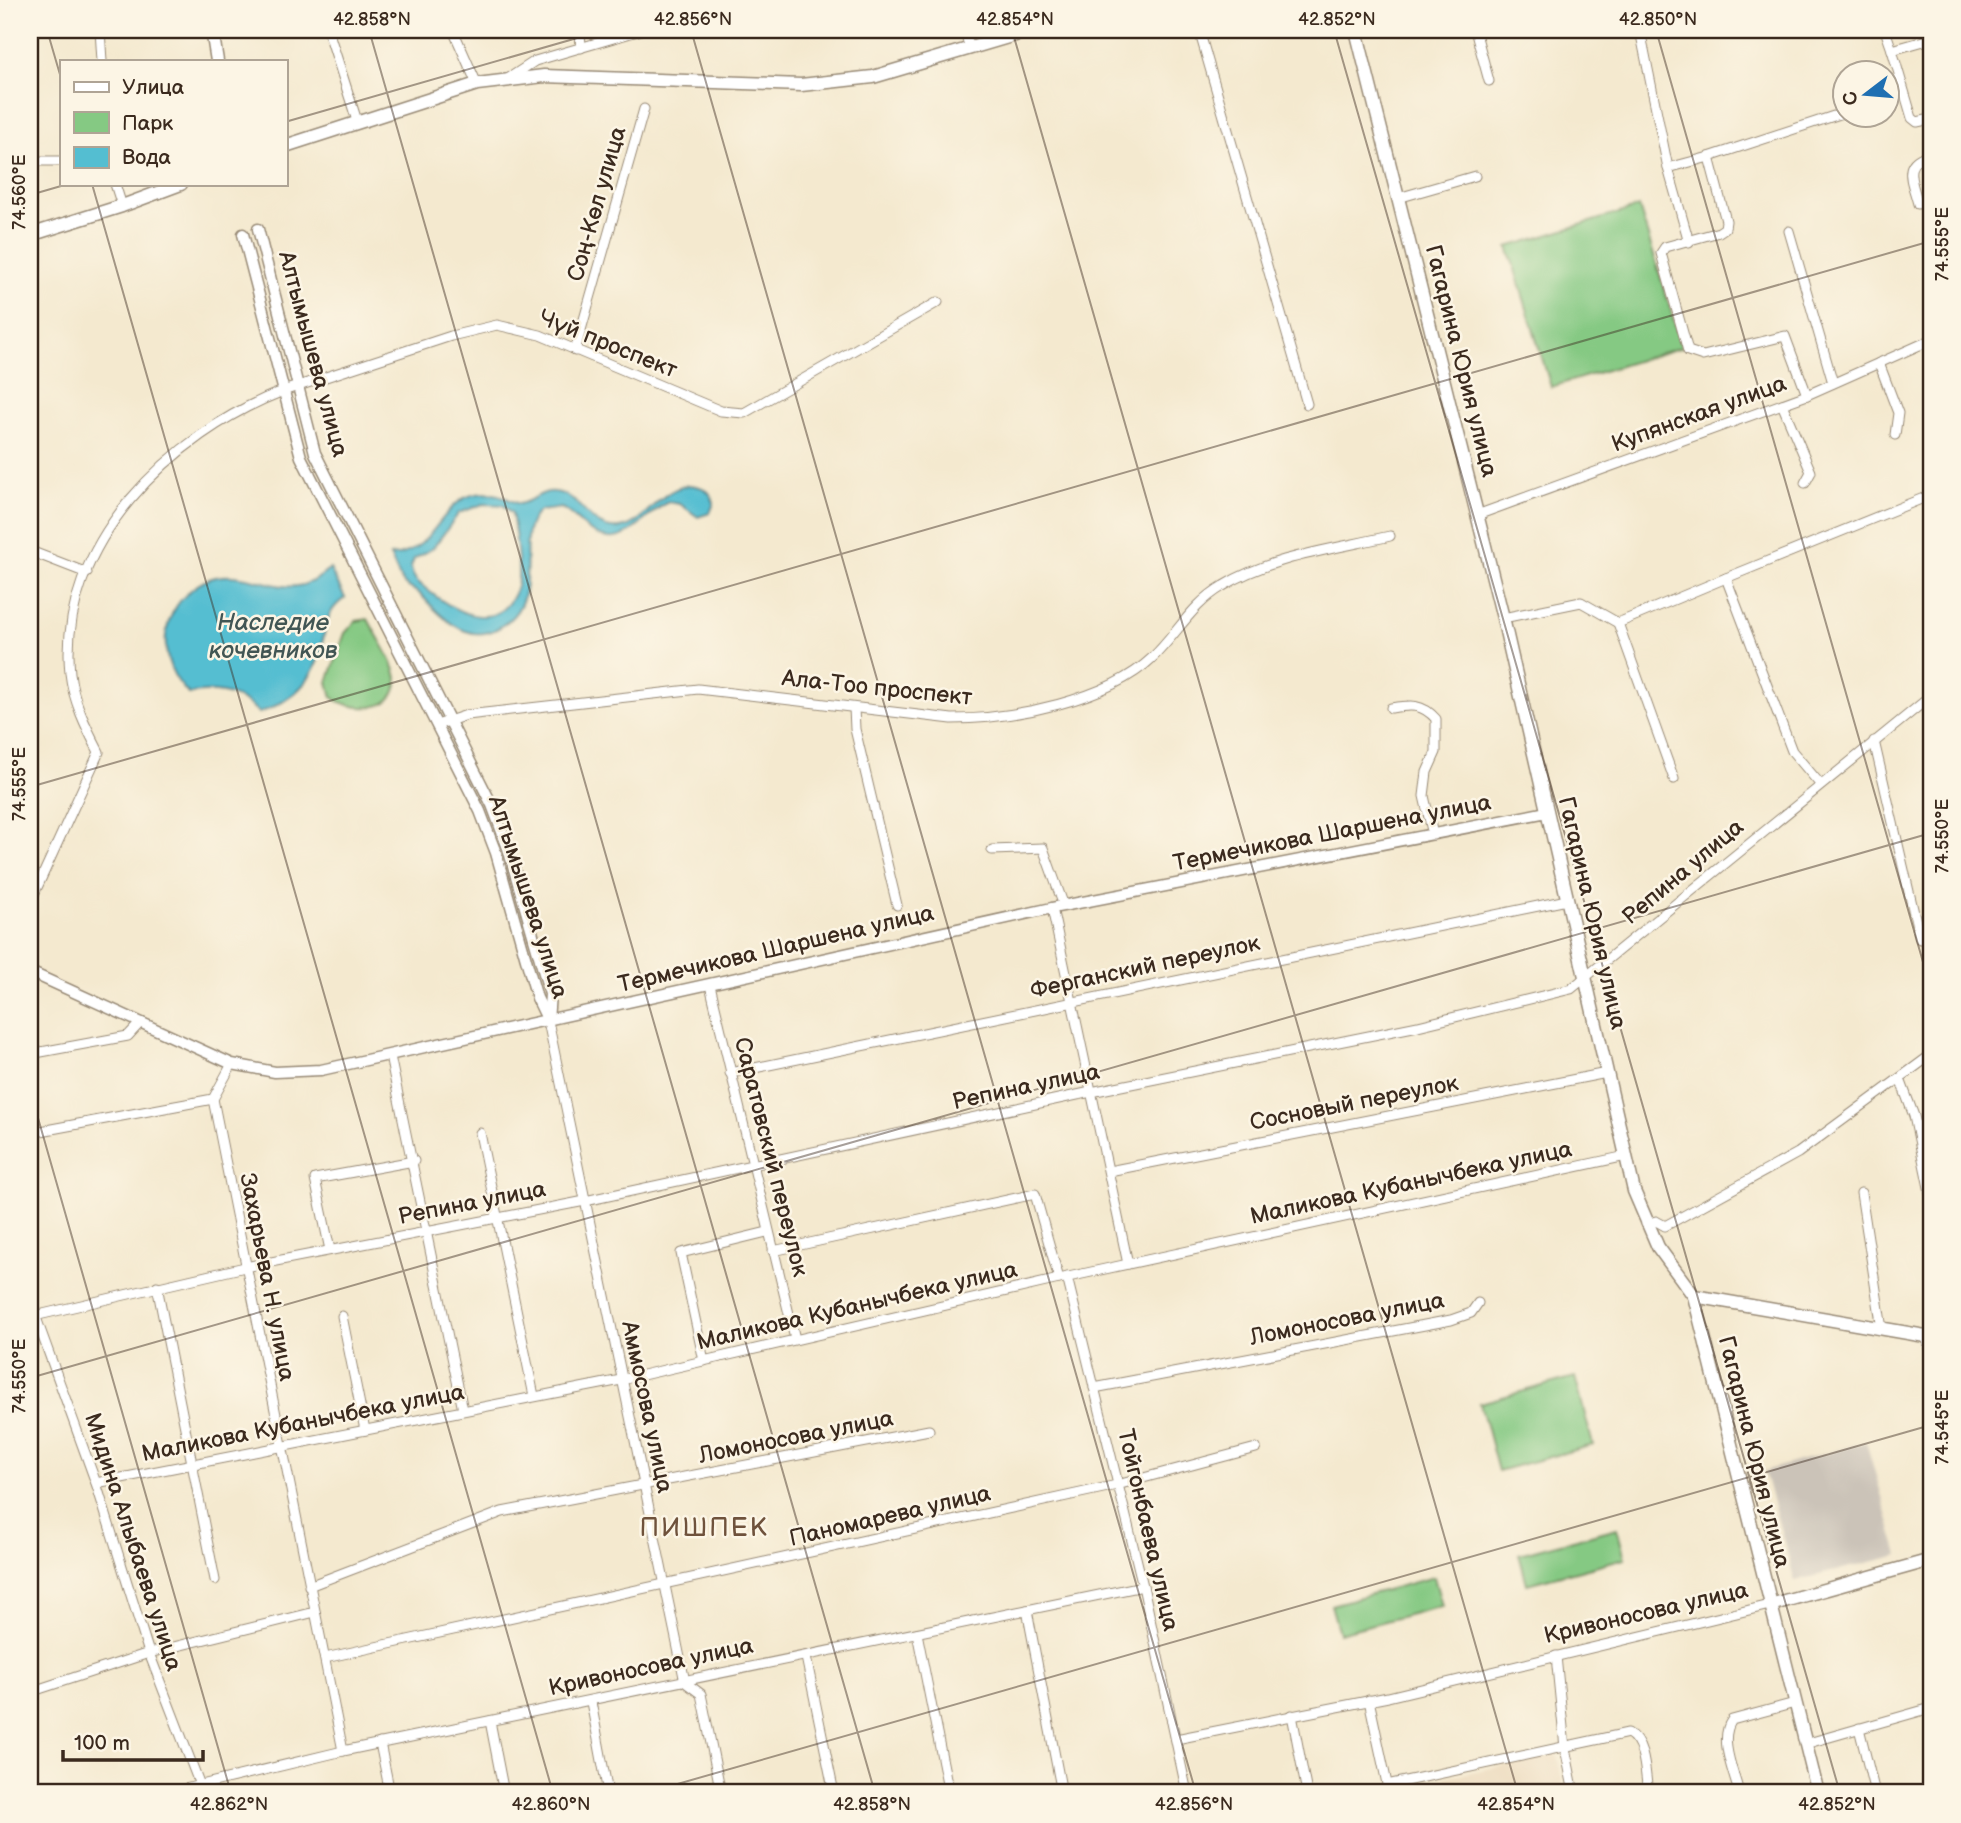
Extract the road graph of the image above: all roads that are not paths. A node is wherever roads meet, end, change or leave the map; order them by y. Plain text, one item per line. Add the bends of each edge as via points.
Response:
1 (100, 30) edge
2 (212, 30) edge
3 (328, 30) edge
4 (453, 30) edge
5 (580, 30) edge
6 (641, 30) edge
7 (964, 30) edge
8 (1032, 30) edge
9 (1199, 30) edge
10 (1356, 30) edge
11 (1475, 30) edge
12 (1640, 30) edge
13 (1885, 30) edge
14 (1931, 39) edge
15 (581, 48) junction
16 (970, 48) junction
17 (1892, 50) junction
18 (102, 60) edge
19 (217, 60) edge
20 (506, 80) junction
21 (1489, 81) dead end
22 (477, 84) junction
23 (644, 109) dead end
24 (1832, 117) edge
25 (1931, 119) edge
26 (357, 121) junction
27 (287, 145) edge
28 (1931, 154) edge
29 (1709, 157) junction
30 (30, 160) edge
31 (60, 161) edge
32 (1668, 168) junction
33 (1475, 176) dead end
34 (116, 186) edge
35 (176, 186) edge
36 (1398, 198) junction
37 (1918, 204) dead end
38 (122, 206) junction
39 (258, 229) dead end
40 (1789, 231) dead end
41 (30, 234) edge
42 (243, 234) dead end
43 (1689, 242) junction
44 (939, 302) dead end
45 (1931, 340) edge
46 (575, 351) junction
47 (1879, 363) junction
48 (1833, 383) junction
49 (297, 386) junction
50 (283, 391) junction
51 (1807, 395) junction
52 (1307, 404) dead end
53 (1782, 404) junction
54 (1895, 435) dead end
55 (1805, 483) dead end
56 (1931, 495) edge
57 (1477, 514) junction
58 (1391, 536) dead end
59 (30, 551) edge
60 (87, 573) junction
61 (1726, 578) junction
62 (1503, 618) junction
63 (1618, 623) junction
64 (1931, 695) edge
65 (854, 708) junction
66 (1391, 708) dead end
67 (450, 718) junction
68 (437, 724) junction
69 (1874, 741) junction
70 (1674, 779) dead end
71 (1820, 784) junction
72 (1547, 812) junction
73 (1433, 835) junction
74 (992, 850) dead end
75 (1567, 900) junction
76 (30, 904) edge
77 (897, 905) dead end
78 (1058, 907) junction
79 (1920, 939) dead end
80 (30, 972) edge
81 (1585, 980) junction
82 (710, 985) junction
83 (1071, 1001) junction
84 (548, 1021) junction
85 (139, 1024) junction
86 (30, 1054) edge
87 (1931, 1055) edge
88 (390, 1056) junction
89 (232, 1064) junction
90 (730, 1073) junction
91 (1607, 1073) junction
92 (1900, 1079) junction
93 (1091, 1092) junction
94 (214, 1099) junction
95 (30, 1133) edge
96 (480, 1133) dead end
97 (1626, 1156) junction
98 (414, 1161) junction
99 (752, 1165) junction
100 (1109, 1171) junction
101 (1860, 1193) dead end
102 (1931, 1197) edge
103 (585, 1201) junction
104 (498, 1218) junction
105 (1646, 1224) junction
106 (428, 1231) junction
107 (767, 1232) junction
108 (330, 1250) junction
109 (773, 1251) junction
110 (1128, 1264) junction
111 (245, 1267) junction
112 (1063, 1278) junction
113 (157, 1286) junction
114 (1693, 1296) junction
115 (30, 1301) edge
116 (1478, 1303) dead end
117 (342, 1316) dead end
118 (32, 1317) edge
119 (1882, 1329) junction
120 (1929, 1337) edge
121 (795, 1339) junction
122 (1931, 1355) edge
123 (704, 1361) junction
124 (621, 1380) junction
125 (1094, 1388) junction
126 (534, 1396) junction
127 (463, 1410) junction
128 (365, 1430) junction
129 (929, 1430) dead end
130 (281, 1447) junction
131 (1256, 1448) dead end
132 (192, 1465) junction
133 (96, 1483) junction
134 (1117, 1485) junction
135 (644, 1486) junction
136 (1931, 1560) edge
137 (215, 1580) dead end
138 (309, 1586) junction
139 (665, 1586) junction
140 (1143, 1586) junction
141 (1770, 1605) junction
142 (1027, 1610) junction
143 (315, 1612) junction
144 (917, 1633) junction
145 (149, 1653) junction
146 (1556, 1656) junction
147 (806, 1657) junction
148 (325, 1658) junction
149 (685, 1682) junction
150 (30, 1692) edge
151 (1369, 1700) junction
152 (591, 1702) junction
153 (1795, 1703) junction
154 (1931, 1708) edge
155 (1292, 1715) junction
156 (490, 1721) junction
157 (1859, 1728) junction
158 (1176, 1739) junction
159 (380, 1743) junction
160 (1805, 1744) junction
161 (1565, 1748) junction
162 (343, 1751) junction
163 (197, 1784) junction
164 (1388, 1789) edge
165 (168, 1793) edge
166 (203, 1793) edge
167 (390, 1793) edge
168 (504, 1793) edge
169 (608, 1793) edge
170 (720, 1793) edge
171 (834, 1793) edge
172 (949, 1793) edge
173 (1062, 1793) edge
174 (1187, 1793) edge
175 (1307, 1793) edge
176 (1574, 1793) edge
177 (1648, 1793) edge
178 (1739, 1793) edge
179 (1818, 1793) edge
180 (1875, 1793) edge

1 - 18 street
2 - 19 main road
3 - 26 street
4 - 22 street
5 - 15 street
6 - 15 street
7 - 16 street
8 - 16 main road
9 - 52 street
10 - 36 main road, Гагарина Юрия улица
11 - 21 street
12 - 32 street
13 - 17 street
14 - 17 street
15 - 20 street via 535,61
16 - 20 main road via 873,77 801,85 603,76
17 - 25 street via 1912,118 1917,122
20 - 22 main road
22 - 26 main road
23 - 46 street, Соң-Көл улица
24 - 29 street
26 - 27 main road
28 - 37 street via 1912,163
29 - 32 street
29 - 43 street via 1725,228
30 - 31 street
32 - 43 street
33 - 36 street
34 - 38 street
35 - 38 main road
36 - 57 main road, Гагарина Юрия улица
38 - 41 main road
39 - 49 street, Алтымышева улица
40 - 48 street
42 - 50 street, Алтымышева улица
43 - 51 street via 1665,247 1661,253 1688,351 1703,356 1785,336
44 - 46 street, Чүй проспект via 744,413 721,411
45 - 47 street, Купянская улица
46 - 49 street, Чүй проспект via 526,330 483,327
47 - 48 street, Купянская улица
47 - 54 street via 1898,413
48 - 51 street, Купянская улица
49 - 50 street, Чүй проспект
49 - 67 street, Алтымышева улица via 322,468
50 - 60 street, Чүй проспект via 226,418 165,463 114,522
50 - 68 street, Алтымышева улица via 301,457
51 - 53 street, Купянская улица
53 - 55 street via 1811,472
53 - 57 street, Купянская улица
56 - 61 street
57 - 62 main road, Гагарина Юрия улица
58 - 65 street, Ала-Тоо проспект via 1268,565 1234,579 1190,611 1141,668 1086,696 971,719
59 - 60 street
60 - 76 street, Чүй проспект via 71,626 70,673 81,716 99,752
61 - 63 street
61 - 71 street via 1792,751
62 - 63 street via 1581,601
62 - 72 main road, Гагарина Юрия улица
63 - 70 street
64 - 69 street, Репина улица
65 - 67 street, Ала-Тоо проспект via 679,689
65 - 77 street via 855,729
66 - 73 street via 1426,708 1436,719 1436,752 1424,796
67 - 68 street, Ала-Тоо проспект
67 - 84 street, Алтымышева улица via 508,848 550,994
68 - 84 street, Алтымышева улица via 488,832 537,998
69 - 71 street, Репина улица
69 - 79 street
71 - 81 street, Репина улица
72 - 73 street, Термечикова Шаршена улица
72 - 75 main road, Гагарина Юрия улица
73 - 78 street, Термечикова Шаршена улица
74 - 78 street via 1043,848
75 - 81 main road, Гагарина Юрия улица
75 - 83 street, Ферганский переулок
78 - 82 street, Термечикова Шаршена улица
78 - 83 street
80 - 85 street, Термечикова Шаршена улица
81 - 91 main road, Гагарина Юрия улица
81 - 93 street, Репина улица via 1571,989 1418,1026
82 - 84 street, Термечикова Шаршена улица
82 - 90 street, Саратовский переулок
83 - 90 street, Ферганский переулок
83 - 93 street
84 - 88 street, Термечикова Шаршена улица
84 - 103 street, Аммосова улица
85 - 86 street via 128,1036
85 - 89 street, Термечикова Шаршена улица
87 - 92 street
88 - 89 street, Термечикова Шаршена улица via 297,1072
88 - 98 street
89 - 94 street
90 - 99 street, Саратовский переулок
91 - 97 main road, Гагарина Юрия улица
91 - 100 street, Сосновый переулок
92 - 102 street via 1914,1116
92 - 105 street via 1798,1153 1665,1226
93 - 99 street, Репина улица
93 - 100 street
94 - 95 street
94 - 111 street, Захарьева Н. улица
96 - 104 street
97 - 105 main road, Гагарина Юрия улица
97 - 110 street, Маликова Кубанычбека улица
98 - 106 street
98 - 108 street via 315,1179
99 - 103 street, Репина улица
99 - 107 street, Саратовский переулок
100 - 110 street
101 - 119 street
103 - 104 street, Репина улица
103 - 124 street, Аммосова улица
104 - 106 street, Репина улица
104 - 126 street
105 - 114 main road, Гагарина Юрия улица
106 - 108 street, Репина улица
106 - 127 street
107 - 109 street, Саратовский переулок
107 - 123 street via 681,1253
108 - 111 street, Репина улица
109 - 112 street, Тойгонбаева улица via 1035,1194
109 - 121 street, Саратовский переулок
110 - 112 street, Маликова Кубанычбека улица
111 - 113 street, Репина улица
111 - 130 street, Захарьева Н. улица
112 - 121 street, Маликова Кубанычбека улица
112 - 125 street, Тойгонбаева улица
113 - 118 street, Репина улица
113 - 132 street
114 - 119 main road
114 - 141 main road, Гагарина Юрия улица
115 - 118 street, Мидина Алыбаева улица
116 - 125 street, Ломоносова улица via 1471,1313 1451,1320
117 - 128 street
118 - 133 street, Мидина Алыбаева улица
119 - 120 main road
120 - 122 street
121 - 123 street, Маликова Кубанычбека улица
123 - 124 street, Маликова Кубанычбека улица
124 - 126 street, Маликова Кубанычбека улица
124 - 135 street, Аммосова улица
125 - 134 street, Тойгонбаева улица
126 - 127 street, Маликова Кубанычбека улица
127 - 128 street, Маликова Кубанычбека улица
128 - 130 street, Маликова Кубанычбека улица
129 - 135 street, Ломоносова улица
130 - 132 street, Маликова Кубанычбека улица
130 - 138 street, Захарьева Н. улица
131 - 134 street, Паномарева улица
132 - 133 street, Маликова Кубанычбека улица
132 - 137 street
133 - 145 street, Мидина Алыбаева улица
134 - 139 street, Паномарева улица
134 - 140 street, Тойгонбаева улица
135 - 138 street, Ломоносова улица via 502,1512
135 - 139 street, Аммосова улица
136 - 141 main road, Кривоносова улица
138 - 143 street, Захарьева Н. улица
139 - 148 street, Паномарева улица
139 - 149 street, Аммосова улица
140 - 142 street, Кривоносова улица
140 - 158 street, Тойгонбаева улица
141 - 146 street, Кривоносова улица
141 - 153 main road, Гагарина Юрия улица
142 - 144 street, Кривоносова улица
142 - 173 street
143 - 145 street
143 - 148 street, Захарьева Н. улица
144 - 147 street, Кривоносова улица
144 - 172 street
145 - 150 street
145 - 163 street, Мидина Алыбаева улица
146 - 151 street, Кривоносова улица
146 - 161 street
147 - 149 street, Кривоносова улица
147 - 171 street
148 - 162 street, Захарьева Н. улица
149 - 152 street, Кривоносова улица
149 - 170 street, Аммосова улица via 701,1694
151 - 155 street, Кривоносова улица
151 - 164 street
152 - 156 street, Кривоносова улица
152 - 169 street
153 - 160 main road, Гагарина Юрия улица
153 - 178 street via 1732,1720 1727,1727
154 - 157 street
155 - 158 street, Кривоносова улица
155 - 175 street
156 - 159 street, Кривоносова улица
156 - 168 street
157 - 160 street
157 - 180 street
158 - 174 street, Тойгонбаева улица
159 - 162 street, Кривоносова улица
159 - 167 street
160 - 179 main road, Гагарина Юрия улица
161 - 164 street
161 - 176 street
161 - 177 street via 1628,1733 1639,1745
162 - 163 street, Кривоносова улица
163 - 165 street, Кривоносова улица
163 - 166 street, Мидина Алыбаева улица

